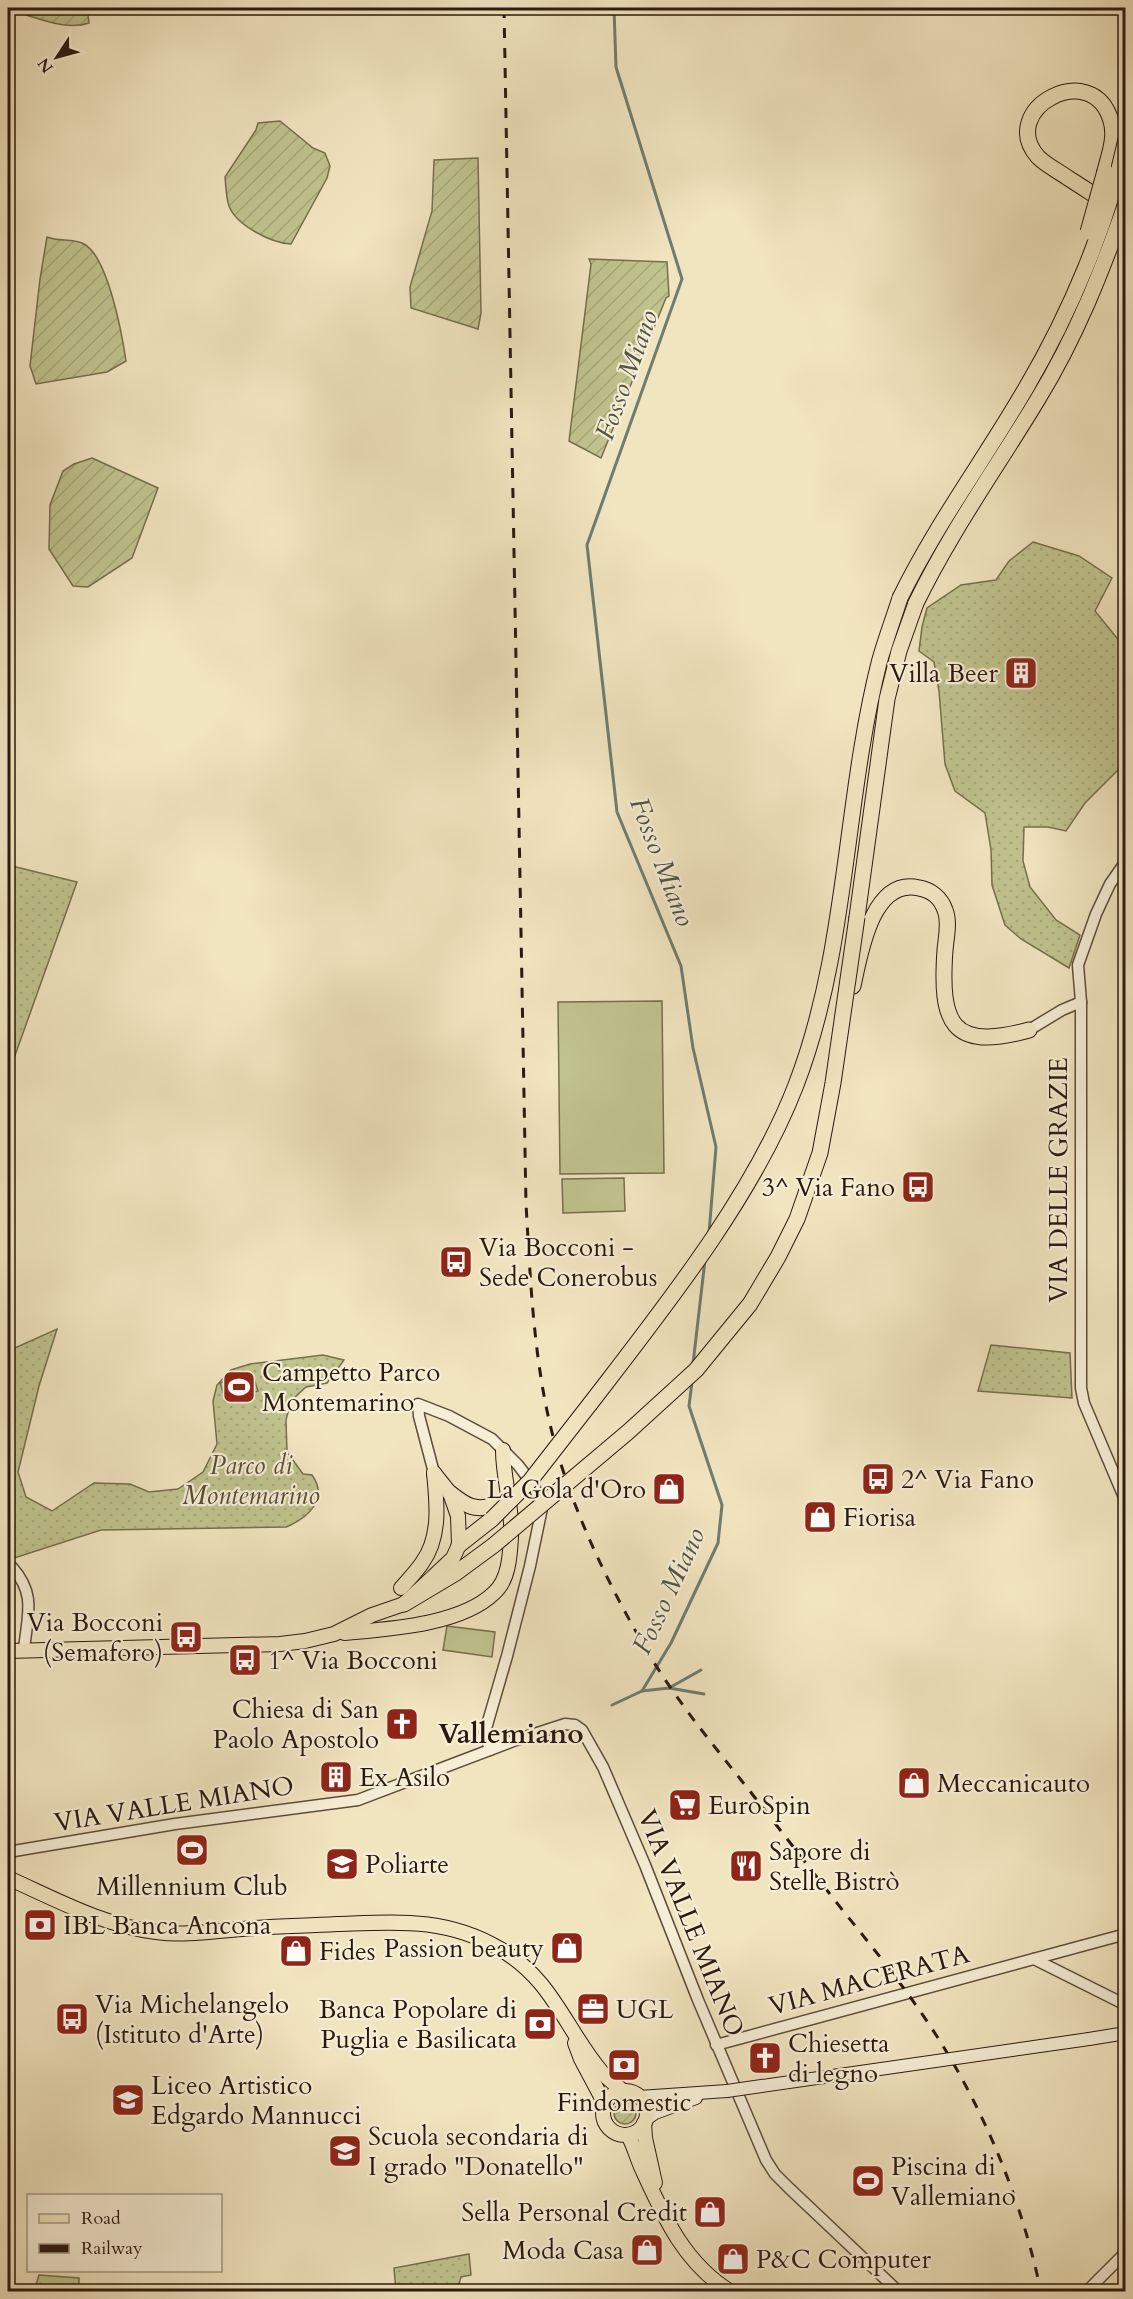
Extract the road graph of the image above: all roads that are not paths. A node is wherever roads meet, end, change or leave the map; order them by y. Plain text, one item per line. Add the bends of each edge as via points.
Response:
1 (1125, 139) edge
2 (1125, 203) edge
3 (1125, 215) edge
4 (1075, 291) junction
5 (1125, 861) edge
6 (1081, 1002) junction
7 (1029, 1030) joint
8 (840, 1038) junction
9 (503, 1450) junction
10 (434, 1473) junction
11 (450, 1492) junction
12 (1125, 1502) edge
13 (493, 1512) junction
14 (459, 1545) junction
15 (8, 1568) edge
16 (401, 1588) junction
17 (404, 1604) junction
18 (372, 1615) junction
19 (334, 1634) junction
20 (24, 1650) junction
21 (8, 1651) edge
22 (490, 1750) junction
23 (8, 1852) edge
24 (8, 1878) edge
25 (1125, 1934) edge
26 (1034, 1959) junction
27 (1125, 2005) edge
28 (1125, 2033) edge
29 (717, 2045) junction
30 (595, 2074) junction
31 (623, 2091) junction
32 (708, 2094) junction
33 (639, 2097) junction
34 (605, 2104) junction
35 (645, 2127) junction
36 (630, 2139) junction
37 (666, 2221) junction
38 (1125, 2252) edge
39 (731, 2292) edge
40 (899, 2292) edge
41 (1086, 2292) edge

1 - 4 highway, bridge via 1119,172
2 - 8 highway, bridge via 1084,314 1040,397 937,559 899,651 887,699
3 - 4 highway, bridge via 1056,170 1036,155 1029,125 1046,99 1063,91 1088,94 1099,101 1112,122 1113,137 1105,171 1083,250
4 - 13 highway, bridge via 1027,387 920,556 900,598 879,663 865,733 834,943 822,998 796,1084 762,1158 640,1338 530,1482
5 - 6 street, VIA DELLE GRAZIE via 1096,914 1078,965
6 - 7 street
6 - 12 street, VIA DELLE GRAZIE via 1081,1388
7 - 8 highway, bridge via 989,1039 958,1028 947,1011 943,984 947,918 941,901 925,889 908,885 893,891 876,911 865,934
8 - 17 highway, bridge via 820,1153 797,1219 750,1304 696,1371 628,1432 494,1545
9 - 10 street via 479,1431 418,1404
9 - 19 main road via 511,1536 506,1573 495,1593 471,1609 439,1620
9 - 22 street via 534,1486 542,1508 485,1732
10 - 11 main road
10 - 16 main road via 436,1531 423,1562
11 - 13 highway via 472,1508
11 - 14 main road via 458,1516
13 - 14 highway
14 - 16 main road
14 - 17 main road via 453,1558
15 - 20 street via 12,1567 23,1580 29,1597
16 - 18 main road
17 - 18 main road
18 - 19 main road
19 - 20 main road via 280,1644
20 - 21 main road
22 - 23 street, VIA VALLE MIANO via 358,1800 175,1824
22 - 29 street, VIA VALLE MIANO via 565,1725 582,1730 603,1767
24 - 30 main road via 117,1924 157,1932 418,1922 462,1932 500,1948 539,1980 568,2024 581,2060
25 - 26 street, VIA MACERATA
26 - 27 street
26 - 29 street, VIA MACERATA
28 - 32 main road, bridge
29 - 40 street, VIA VALLE MIANO via 775,2174
30 - 31 main road
30 - 34 main road
31 - 33 main road
31 - 34 main road
32 - 33 main road
32 - 35 main road via 666,2109
33 - 35 main road via 646,2107
34 - 36 main road via 603,2116 607,2126
35 - 36 main road
35 - 37 main road
36 - 37 main road
37 - 39 main road via 684,2250
38 - 41 street

